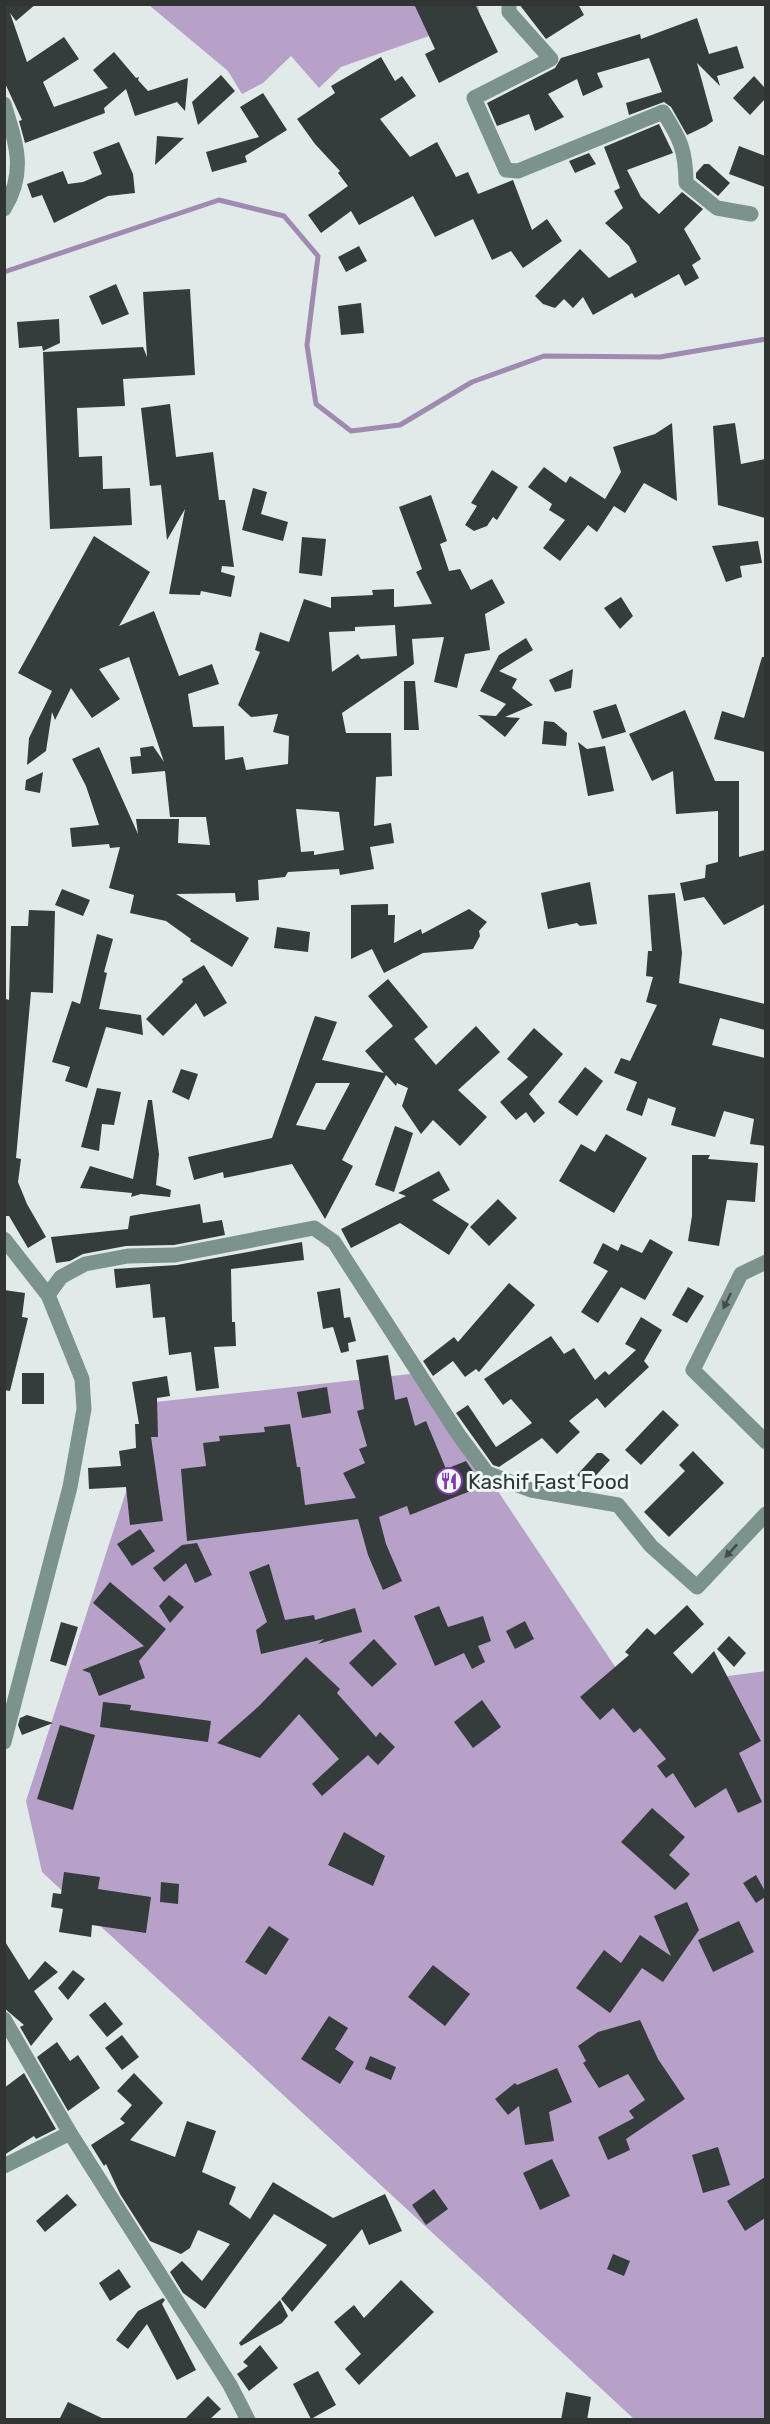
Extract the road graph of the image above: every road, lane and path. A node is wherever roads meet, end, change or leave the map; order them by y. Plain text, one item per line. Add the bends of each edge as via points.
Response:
1 (508, 4) edge
2 (4, 104) edge
3 (4, 209) edge
4 (751, 214) dead end
5 (4, 1239) edge
6 (765, 1262) edge
7 (48, 1295) junction
8 (765, 1442) edge
9 (765, 1514) edge
10 (4, 1742) edge
11 (4, 2019) edge
12 (70, 2133) junction
13 (4, 2166) edge
14 (248, 2420) edge

1 - 4 street via 509,12 551,59 474,98 506,170 518,171 663,112 681,139 686,183 717,208
2 - 3 street via 19,167 15,191
5 - 7 street
6 -> 8 street via 741,1274 693,1370
9 -> 7 street via 697,1587 651,1546 618,1505 531,1490 487,1473 334,1242 314,1228 175,1255 128,1256 85,1264 61,1277
7 - 10 street via 82,1379 84,1409 70,1487
11 - 12 street
12 - 13 street
12 - 14 street via 224,2375

